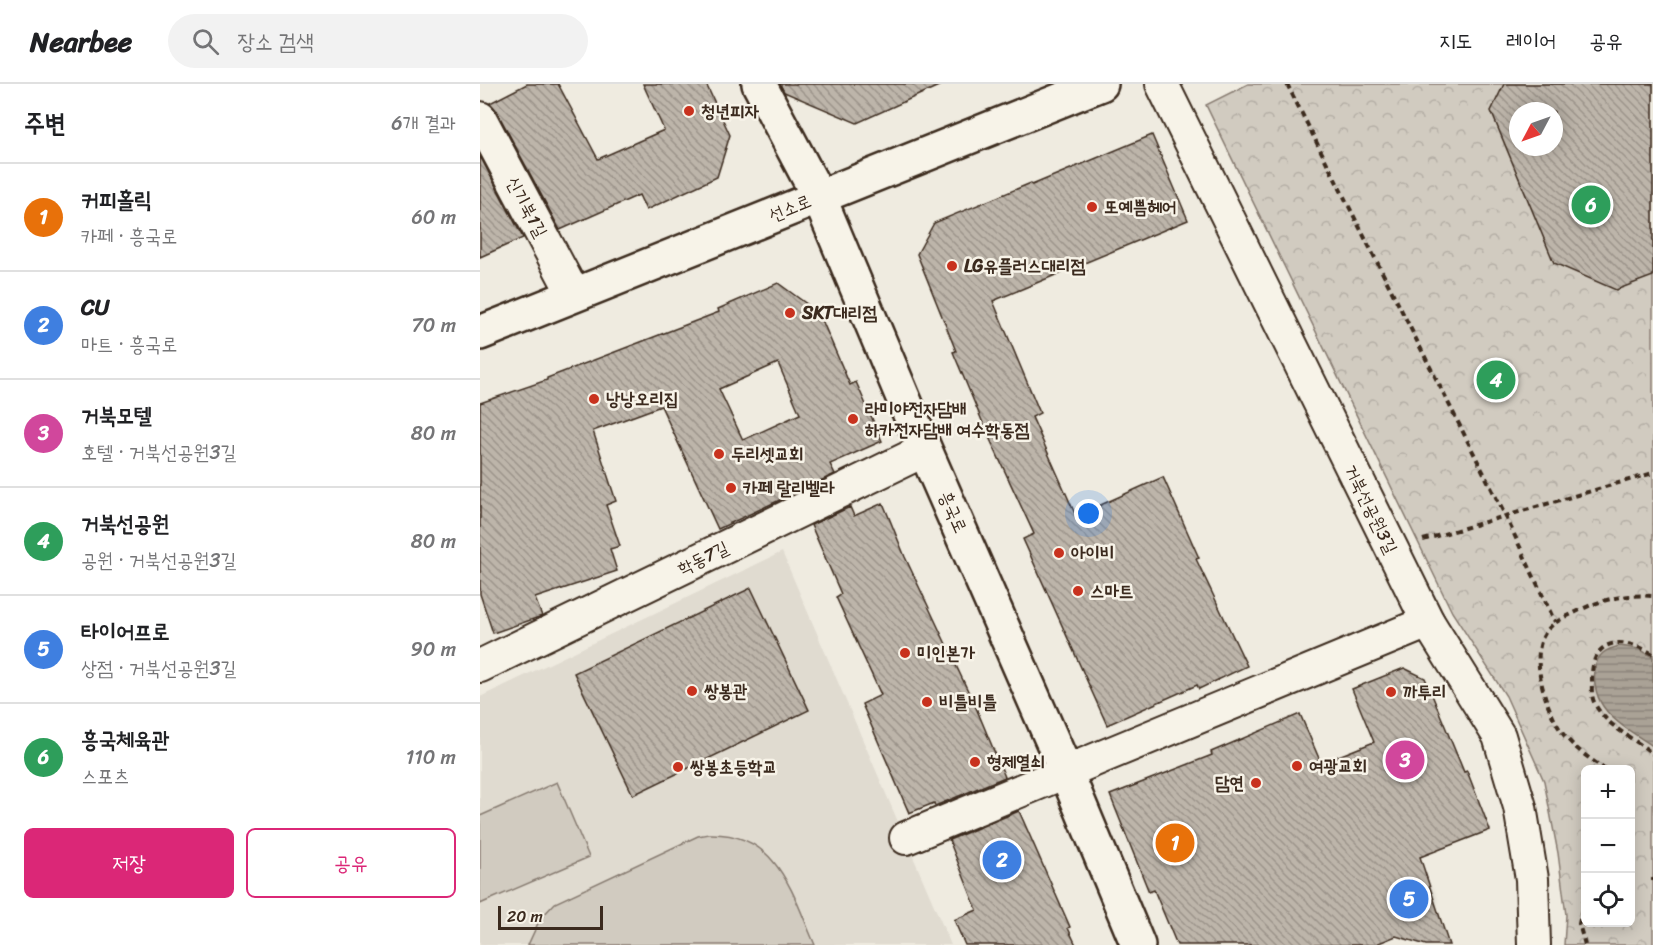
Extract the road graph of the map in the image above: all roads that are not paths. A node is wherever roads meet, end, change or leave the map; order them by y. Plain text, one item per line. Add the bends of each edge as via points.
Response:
1 (759, 84) edge
2 (1101, 84) edge
3 (1162, 84) edge
4 (480, 118) edge
5 (819, 197) junction
6 (574, 295) junction
7 (480, 333) edge
8 (926, 450) junction
9 (1428, 622) junction
10 (480, 666) edge
11 (1066, 772) junction
12 (906, 838) dead end
13 (1138, 945) edge
14 (1534, 945) edge

1 - 5 street, 흥국로
2 - 5 street, 선소로
3 - 9 street, 거북선공원3길
4 - 6 street, 신기북1길
5 - 6 street, 선소로
5 - 8 street, 흥국로
6 - 7 street, 선소로
8 - 10 street, 학동7길
8 - 11 street, 흥국로
9 - 11 street
9 - 14 street, 거북선공원3길 via 1499,736 1520,807 1532,879
11 - 12 street
11 - 13 street, 흥국로

